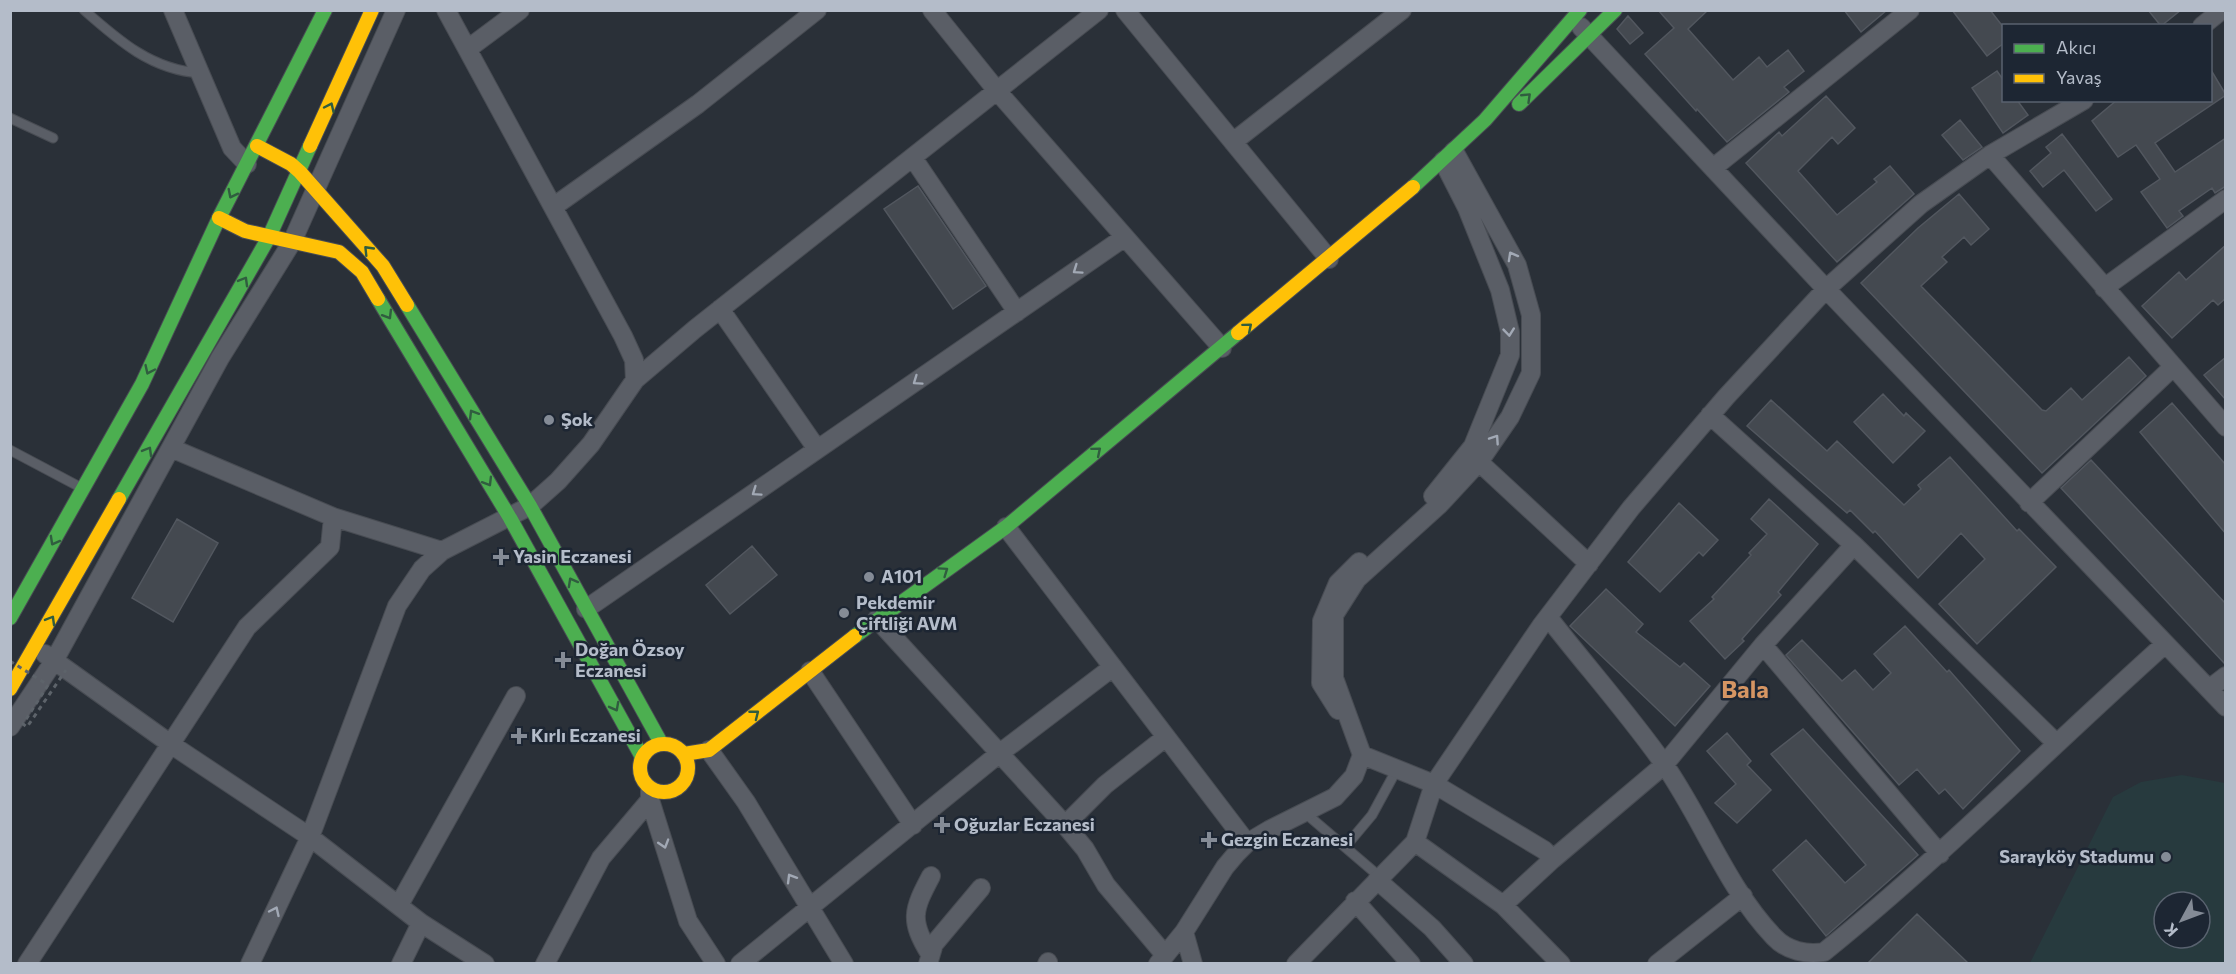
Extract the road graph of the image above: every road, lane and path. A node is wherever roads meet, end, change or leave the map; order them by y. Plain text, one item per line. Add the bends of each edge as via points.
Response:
1 (84, 10) edge
2 (173, 10) edge
3 (325, 10) edge
4 (372, 10) edge
5 (396, 10) edge
6 (446, 10) edge
7 (520, 10) edge
8 (817, 10) edge
9 (932, 10) edge
10 (1099, 10) edge
11 (1125, 10) edge
12 (1402, 10) edge
13 (1615, 10) edge
14 (1910, 10) edge
15 (2222, 10) edge
16 (1573, 13) edge
17 (2204, 24) edge
18 (1590, 35) junction
19 (469, 48) junction
20 (200, 73) junction
21 (998, 92) junction
22 (2081, 102) edge
23 (10, 118) edge
24 (53, 138) dead end
25 (1233, 142) junction
26 (257, 146) junction
27 (1990, 155) junction
28 (913, 158) junction
29 (1448, 162) junction
30 (247, 164) junction
31 (1713, 168) junction
32 (300, 172) junction
33 (315, 191) junction
34 (2226, 200) edge
35 (553, 207) junction
36 (219, 218) junction
37 (270, 237) junction
38 (1125, 237) junction
39 (292, 242) junction
40 (1329, 259) junction
41 (2104, 288) junction
42 (1826, 289) junction
43 (720, 309) junction
44 (1017, 312) junction
45 (1222, 348) junction
46 (2173, 367) junction
47 (635, 380) junction
48 (1710, 415) junction
49 (2226, 427) edge
50 (171, 448) junction
51 (817, 449) junction
52 (10, 450) edge
53 (1479, 462) junction
54 (83, 489) junction
55 (2029, 503) junction
56 (530, 506) junction
57 (333, 517) junction
58 (510, 518) junction
59 (1006, 527) junction
60 (1854, 544) junction
61 (442, 551) junction
62 (1589, 564) junction
63 (13, 608) edge
64 (586, 609) junction
65 (1548, 617) junction
66 (877, 619) junction
67 (2165, 644) junction
68 (1763, 645) junction
69 (36, 648) junction
70 (10, 661) edge
71 (60, 665) junction
72 (1113, 667) junction
73 (810, 671) junction
74 (2226, 676) edge
75 (10, 689) edge
76 (2209, 689) junction
77 (516, 696) dead end
78 (2226, 707) edge
79 (1352, 723) junction
80 (10, 727) edge
81 (1166, 737) junction
82 (2055, 742) junction
83 (661, 743) junction
84 (172, 745) junction
85 (709, 750) junction
86 (1000, 753) junction
87 (684, 754) junction
88 (1362, 755) junction
89 (642, 757) junction
90 (1664, 765) junction
91 (1397, 769) junction
92 (1434, 783) junction
93 (650, 794) junction
94 (1305, 812) junction
95 (913, 825) junction
96 (1065, 825) junction
97 (310, 837) junction
98 (1415, 842) junction
99 (1247, 843) junction
100 (1346, 846) junction
101 (1940, 854) junction
102 (1553, 859) junction
103 (932, 876) dead end
104 (1378, 878) junction
105 (981, 888) dead end
106 (1743, 896) junction
107 (1355, 901) junction
108 (399, 905) junction
109 (1503, 905) junction
110 (810, 909) junction
111 (421, 923) junction
112 (1184, 932) junction
113 (1794, 957) edge
114 (929, 959) edge
115 (1161, 959) edge
116 (27, 963) edge
117 (250, 963) edge
118 (400, 963) edge
119 (485, 963) edge
120 (545, 963) edge
121 (716, 963) edge
122 (740, 963) edge
123 (844, 963) edge
124 (1193, 963) edge
125 (1296, 963) edge
126 (1411, 963) edge
127 (1464, 963) edge
128 (1561, 963) edge
129 (1658, 963) edge

1 - 20 lane via 115,38 154,63 176,71
2 - 20 street
3 - 26 main road
32 -> 4 main road
5 - 33 street
6 - 19 street
7 - 19 street
8 - 35 street via 698,104
9 - 21 street
10 - 21 street
11 - 25 street
12 - 25 street
13 - 18 main road
14 - 31 street
15 - 17 street
16 - 18 street
16 - 29 main road
29 -> 18 main road
18 - 31 street
19 - 35 street
20 - 30 street via 232,148
21 - 28 street
21 - 38 street
22 - 27 street
23 - 24 lane
25 - 40 street
26 - 30 main road
26 - 32 main road
27 - 41 street
27 - 42 street via 1921,204
28 - 43 street
28 - 44 street
29 - 40 main road
53 -> 29 street via 1510,417 1531,373 1531,315 1517,265
29 -> 79 street via 1500,290 1510,332 1510,355 1473,446 1463,460 1432,497 1338,583 1322,621 1321,683 1336,708
30 -> 36 main road
31 - 42 street
32 - 33 main road
32 - 37 main road
33 - 39 street
56 -> 33 main road via 383,266
34 - 41 street
35 - 47 street via 623,336 634,360
36 - 37 main road
36 -> 54 main road via 142,384
37 - 39 main road
69 -> 37 main road
38 -> 44 street
38 - 45 street
39 - 50 street via 220,358
39 -> 58 main road via 339,252 362,272
45 -> 40 main road
41 - 46 street
42 - 48 street
42 - 55 street
43 - 47 street
43 - 51 street
44 -> 51 street
59 -> 45 main road
46 - 49 street
46 - 55 street
47 - 56 street via 591,444
48 - 60 street
48 - 62 street
50 - 57 street
50 - 71 street
51 -> 64 street
52 - 54 lane
53 - 62 street
53 - 79 street via 1440,504 1357,579 1334,615 1334,678
54 -> 63 main road
55 - 67 street
56 - 58 street
64 -> 56 main road
57 - 61 street
57 - 84 street via 330,547 247,627
58 - 61 street
58 -> 89 main road
66 -> 59 main road
59 - 72 street
60 - 68 street
60 - 82 street
61 - 97 street via 422,569 397,606
62 - 65 street
64 - 83 main road
65 - 90 street
65 - 92 street
66 - 73 main road
66 - 86 street
67 - 76 street
67 - 82 street
68 - 90 street
68 - 101 street
69 - 71 street
69 - 75 main road
70 - 71 path, bridge via 48,685 23,724 27,727
71 - 80 street
71 - 84 street
72 - 81 street
72 - 86 street
85 -> 73 main road
73 - 95 street
74 - 76 street
76 - 78 street
77 - 108 street
79 - 88 street
81 - 96 street via 1105,785
81 - 99 street
82 - 101 street
83 - 87 main road
83 - 89 main road
84 - 97 street
84 - 116 street
85 - 87 main road
110 -> 85 street via 746,802
86 - 95 street
86 - 96 street
87 - 93 main road via 688,772 684,781 669,792
88 - 91 street
88 - 94 street via 1354,776 1335,797
89 - 93 main road via 639,768
90 - 102 street
90 - 106 street
91 - 92 street
91 - 100 lane via 1372,815
92 - 98 street
92 - 102 street
93 - 120 street via 601,858
93 -> 121 street via 688,921
94 - 99 street
94 - 100 lane
95 - 110 street
96 - 115 street
97 - 108 street
117 -> 97 street
98 - 104 street
98 - 109 street
99 - 112 street via 1225,867
100 - 104 lane
101 - 113 street via 1824,952
102 - 109 street
103 - 114 street via 918,901 914,919
104 - 107 street
104 - 127 street
105 - 114 street via 934,944
106 - 113 street via 1775,939
106 - 129 street
107 - 125 street
107 - 126 street
108 - 111 street
109 - 128 street
110 - 122 street
110 - 123 street
111 - 118 street
111 - 119 street
112 - 115 street
112 - 124 street

